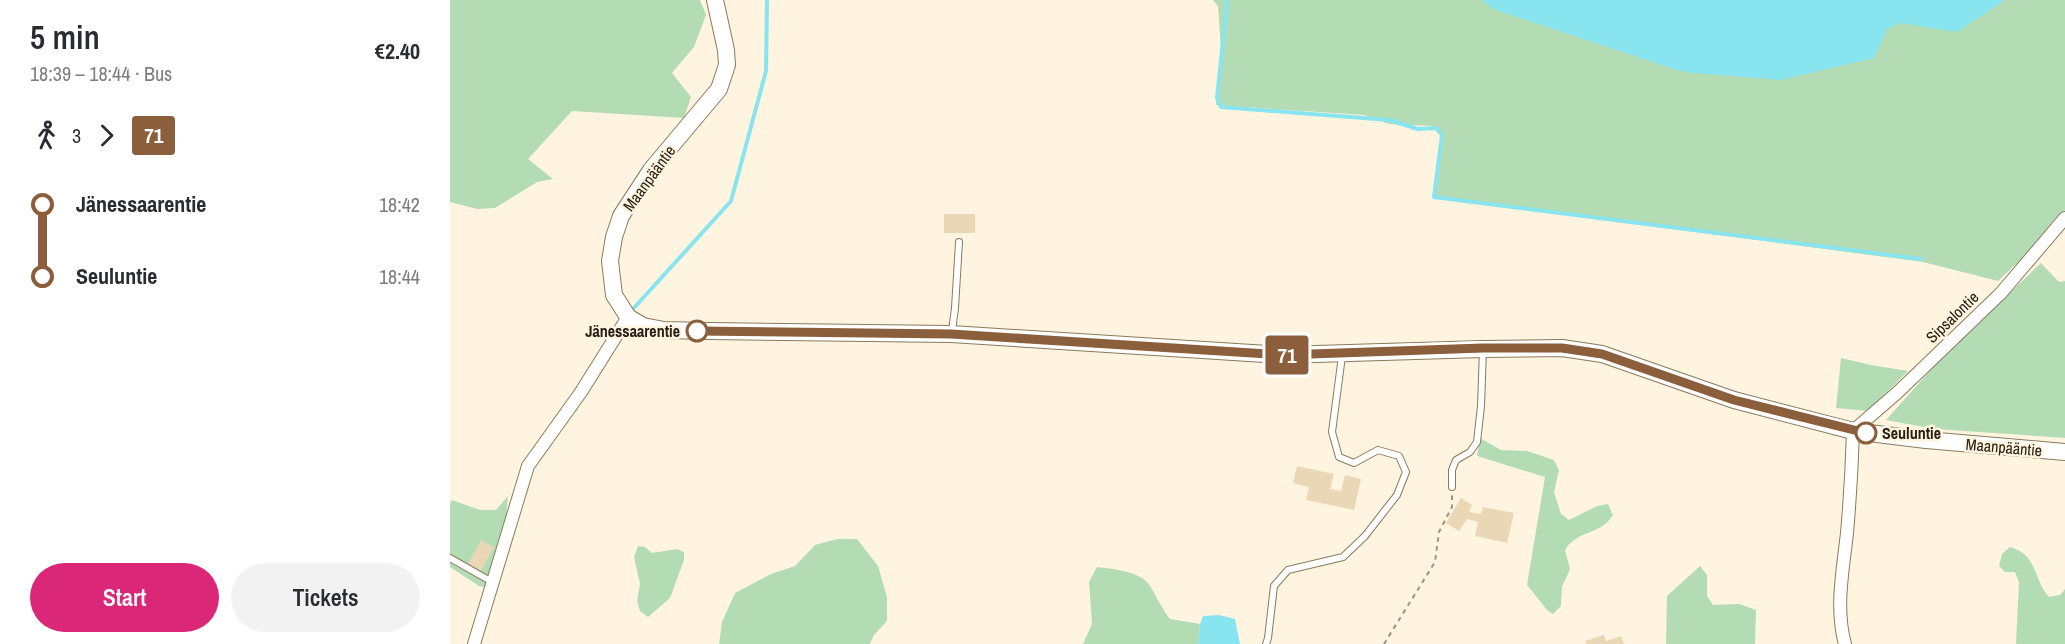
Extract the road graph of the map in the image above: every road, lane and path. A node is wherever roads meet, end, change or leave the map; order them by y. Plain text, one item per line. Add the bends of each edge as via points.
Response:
1 (716, 0) edge
2 (2065, 218) edge
3 (959, 242) dead end
4 (628, 317) junction
5 (951, 334) junction
6 (1483, 348) junction
7 (1343, 353) junction
8 (1853, 430) junction
9 (2065, 452) edge
10 (1452, 487) joint
11 (450, 558) edge
12 (494, 583) junction
13 (474, 644) edge
14 (1266, 644) edge
15 (1384, 644) edge
16 (1845, 644) edge

1 - 4 street, Maanpääntie via 727,65 719,89 651,170 621,216 614,237 611,284
2 - 8 street, Sipsalontie via 2001,293
3 - 5 lane
4 - 5 street, Maanpääntie via 643,326 664,330
4 - 12 street via 528,466
5 - 7 street, Maanpääntie via 1282,355
6 - 7 street, Maanpääntie
6 - 8 street, Maanpääntie via 1562,348 1602,354 1734,400
6 - 10 lane via 1477,442 1470,452 1456,460
7 - 14 lane via 1332,432 1339,457 1354,463 1378,450 1399,456 1406,472 1398,495 1343,557 1288,570 1274,586
8 - 9 street, Maanpääntie
8 - 16 street via 1840,594
10 - 15 path via 1452,507 1439,532 1436,562
11 - 12 lane
12 - 13 street

